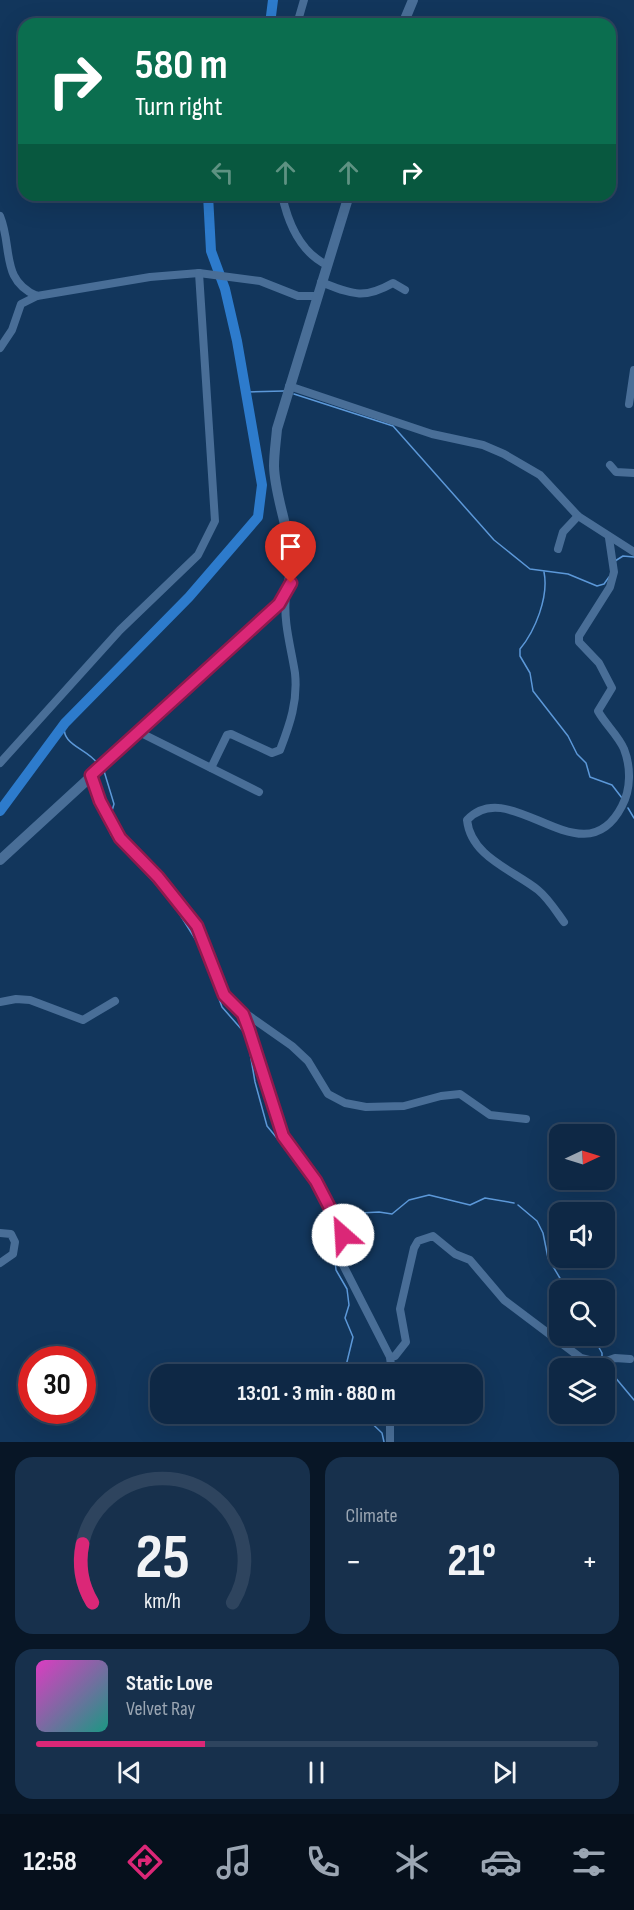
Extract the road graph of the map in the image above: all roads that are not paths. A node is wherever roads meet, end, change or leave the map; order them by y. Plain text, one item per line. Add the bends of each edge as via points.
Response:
1 (304, 0) edge
2 (413, 0) edge
3 (299, 18) edge
4 (406, 18) edge
5 (283, 201) edge
6 (347, 201) edge
7 (0, 216) edge
8 (327, 265) junction
9 (3, 269) edge
10 (202, 274) junction
11 (321, 282) junction
12 (405, 290) dead end
13 (37, 296) junction
14 (317, 296) junction
15 (0, 348) edge
16 (634, 370) edge
17 (288, 390) junction
18 (629, 404) dead end
19 (610, 465) dead end
20 (634, 473) edge
21 (578, 516) junction
22 (609, 538) junction
23 (558, 549) dead end
24 (634, 552) edge
25 (287, 594) junction
26 (139, 732) junction
27 (0, 763) edge
28 (211, 768) junction
29 (91, 775) junction
30 (259, 792) dead end
31 (0, 860) edge
32 (564, 922) dead end
33 (115, 1001) dead end
34 (0, 1002) edge
35 (243, 1014) junction
36 (526, 1119) dead end
37 (0, 1233) edge
38 (0, 1263) edge
39 (390, 1357) junction
40 (630, 1359) dead end
41 (391, 1364) edge
42 (390, 1424) edge
43 (390, 1442) edge

1 - 3 street
2 - 4 main road
5 - 8 street via 297,236 316,260
6 - 8 main road
7 - 9 street via 4,229
8 - 11 main road
9 - 13 street via 22,289
10 - 13 street via 150,277
10 - 14 street via 260,281 298,296
10 - 27 street via 215,522 198,555 120,630
11 - 12 street via 352,294 374,294 393,284
11 - 14 main road
13 - 15 street via 21,304 12,330
14 - 17 main road
16 - 18 street
17 - 21 street via 504,454 540,475
17 - 25 main road via 274,466 291,563
19 - 20 street via 615,472
21 - 22 street
21 - 23 street via 563,532
22 - 24 street
22 - 32 street via 614,572 610,586 579,642 599,663 612,688 598,711 624,748 629,771 627,798 605,826 588,834 549,828 515,810 484,811 467,820 468,829 486,855 537,889
25 - 26 main road
25 - 28 street via 285,608 295,674 295,703 280,750 272,753 227,735
26 - 28 street
26 - 29 main road
28 - 30 street
29 - 31 main road
29 - 35 street via 120,838 188,912 200,932 224,995
33 - 34 street via 83,1020 30,1000
35 - 36 street via 285,1040 308,1060 328,1094 345,1103 404,1106 460,1094 490,1115
35 - 39 street via 279,1127 331,1210 340,1218 341,1261
37 - 38 street via 11,1234 15,1242 14,1254
39 - 40 street via 406,1342 400,1309 414,1248 418,1241 433,1236 455,1254 470,1260 504,1300 581,1358 601,1363 615,1358
39 - 41 street
42 - 43 street

